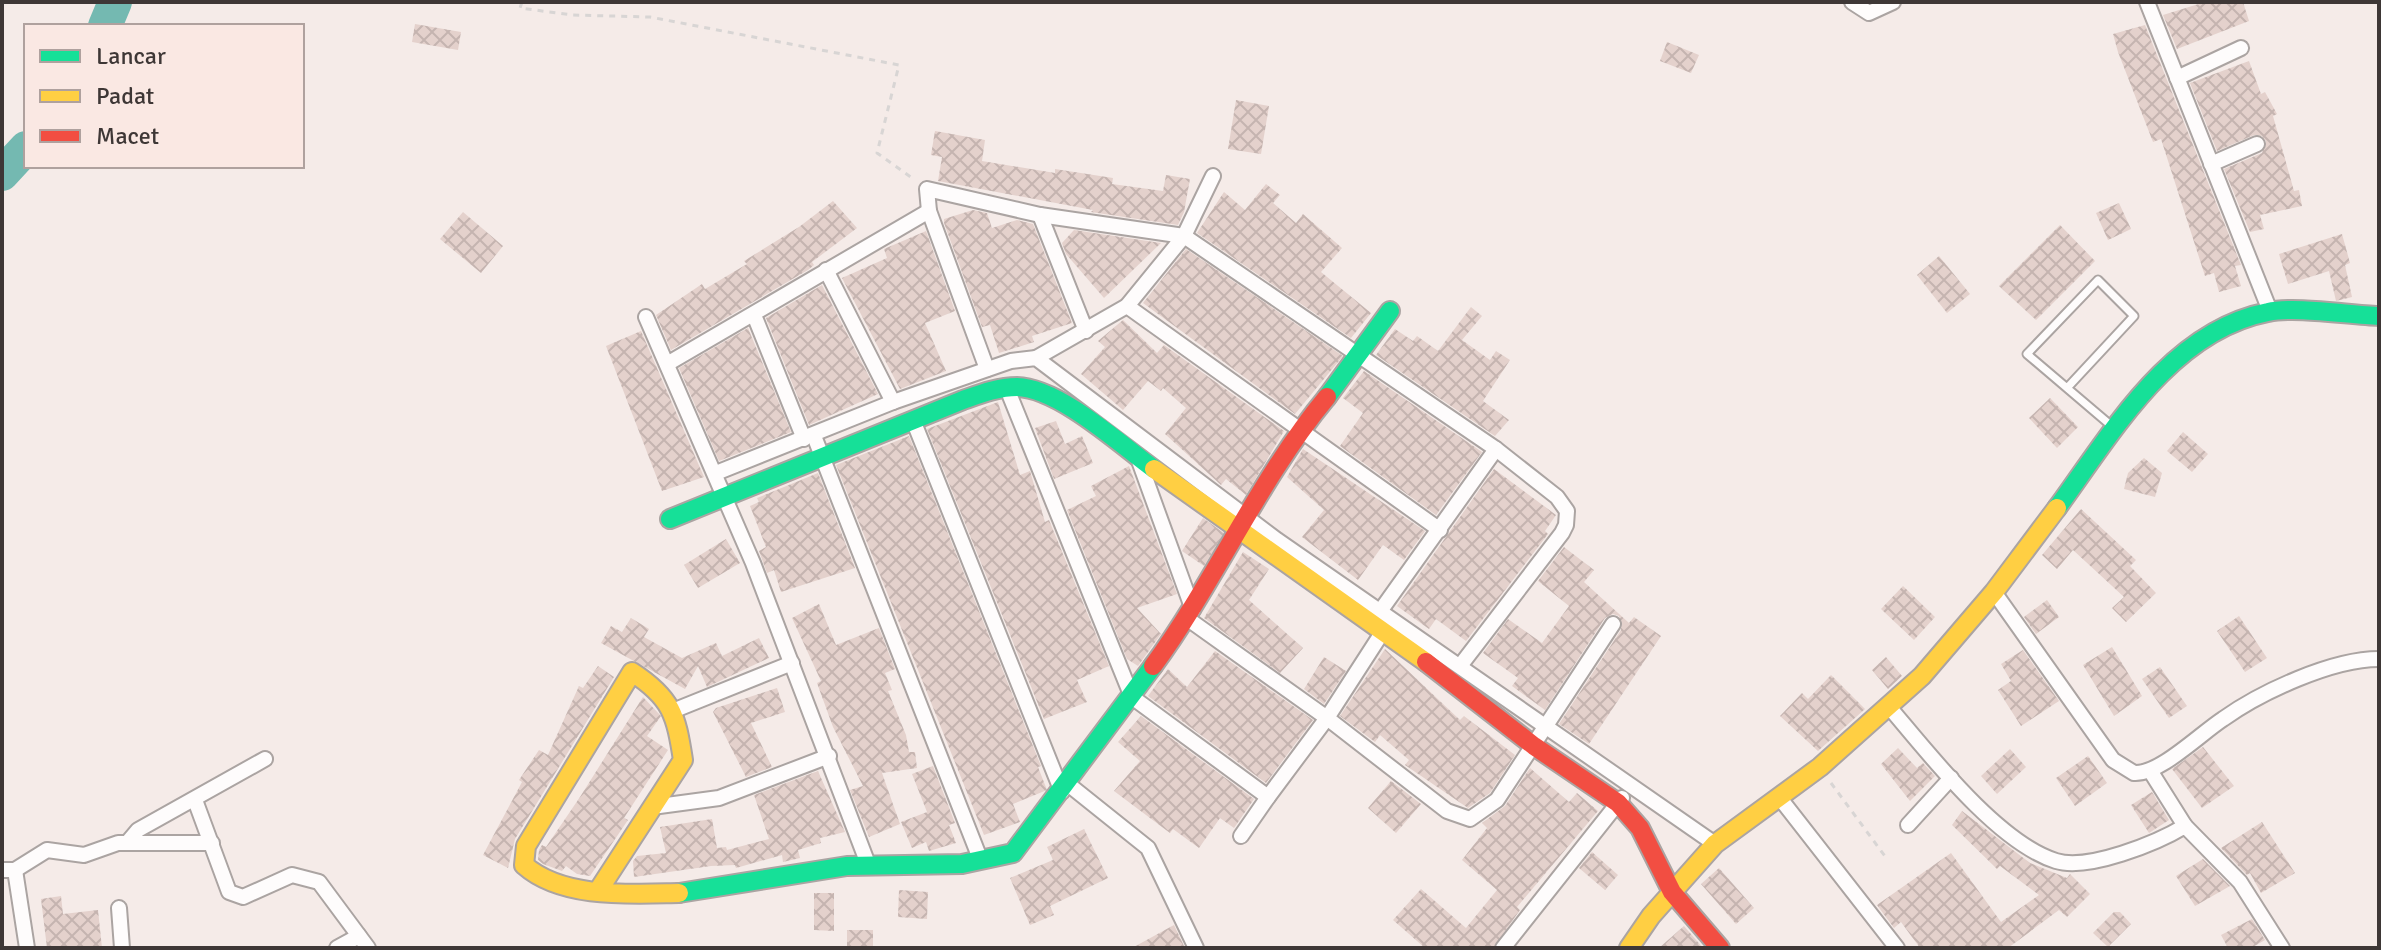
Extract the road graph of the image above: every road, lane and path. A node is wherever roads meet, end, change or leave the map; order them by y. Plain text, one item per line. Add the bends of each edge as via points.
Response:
1 (522, 2) edge
2 (1852, 2) edge
3 (1893, 2) edge
4 (2147, 2) edge
5 (2241, 48) dead end
6 (2177, 78) junction
7 (2257, 144) dead end
8 (2211, 164) junction
9 (1213, 176) dead end
10 (927, 189) junction
11 (929, 211) junction
12 (1040, 215) junction
13 (1184, 236) junction
14 (826, 270) junction
15 (1127, 306) junction
16 (1390, 311) dead end
17 (2270, 311) junction
18 (754, 315) junction
19 (2379, 316) edge
20 (646, 317) dead end
21 (1086, 331) junction
22 (1360, 356) junction
23 (1036, 358) junction
24 (667, 364) junction
25 (987, 369) junction
26 (1006, 386) junction
27 (2067, 388) junction
28 (893, 402) junction
29 (913, 420) junction
30 (1300, 429) junction
31 (2116, 429) junction
32 (809, 438) junction
33 (1496, 449) junction
34 (822, 458) junction
35 (1138, 458) junction
36 (716, 473) junction
37 (724, 495) junction
38 (670, 519) dead end
39 (1242, 523) junction
40 (1440, 530) junction
41 (1994, 592) junction
42 (1190, 614) junction
43 (1385, 620) junction
44 (1613, 624) dead end
45 (2379, 659) edge
46 (792, 663) junction
47 (1460, 666) junction
48 (1132, 697) junction
49 (1890, 708) junction
50 (675, 710) junction
51 (1327, 718) junction
52 (1543, 726) junction
53 (1534, 746) junction
54 (829, 756) junction
55 (265, 759) dead end
56 (1820, 767) junction
57 (2151, 772) junction
58 (1951, 778) junction
59 (1065, 788) junction
60 (1624, 796) junction
61 (1268, 797) junction
62 (1779, 797) junction
63 (195, 800) junction
64 (652, 807) junction
65 (1908, 825) dead end
66 (2185, 826) junction
67 (1241, 836) dead end
68 (127, 843) junction
69 (212, 843) junction
70 (1715, 844) junction
71 (1887, 859) dead end
72 (981, 861) junction
73 (868, 864) junction
74 (9, 870) edge
75 (598, 891) junction
76 (1672, 892) junction
77 (119, 908) dead end
78 (363, 942) edge
79 (27, 948) edge
80 (122, 948) edge
81 (337, 948) edge
82 (1196, 948) edge
83 (1503, 948) edge
84 (1629, 948) edge
85 (1720, 948) edge
86 (1897, 948) edge
87 (2282, 948) edge

1 - 10 path via 520,8 650,17 899,65 877,153
2 - 3 street via 1869,13
4 - 6 street
5 - 6 street
6 - 8 street
7 - 8 street
8 - 17 street
9 - 13 street
10 - 11 street
10 - 12 street
11 - 14 street
11 - 25 street
12 - 13 street
12 - 21 street
13 - 15 street
13 - 22 street
14 - 18 street
14 - 28 street
15 - 21 street
15 - 30 street
16 - 22 street
17 - 19 street
17 - 31 street via 2217,329 2193,345
18 - 24 street
18 - 32 street
20 - 24 street
21 - 23 street
22 - 30 street
22 - 33 street
23 - 25 street
23 - 39 street
24 - 36 street
25 - 28 street
26 - 29 street
26 - 35 street via 1051,396
26 - 48 street
27 - 27 lane via 2027,354 2098,280 2134,316
27 - 31 lane
28 - 32 street
29 - 34 street
29 - 59 street
30 - 39 street
30 - 40 street
31 - 41 street
32 - 34 street
32 - 36 street
33 - 40 street
33 - 47 street via 1557,497 1567,511 1566,525
34 - 37 street
34 - 72 street
35 - 39 street
35 - 42 street
36 - 37 street
37 - 38 street
37 - 46 street
39 - 42 street
39 - 43 street
40 - 43 street
41 - 49 street
41 - 57 street via 2113,760 2134,773
42 - 48 street
42 - 51 street
43 - 47 street
43 - 51 street
43 - 53 street
44 - 52 street
45 - 57 street via 2329,668 2263,696
46 - 50 street
46 - 54 street
47 - 52 street
48 - 59 street
48 - 61 street
49 - 56 street
49 - 58 street
50 - 64 street via 683,760
50 - 75 street via 659,689 632,672 526,846 524,865 538,879
51 - 53 street via 1447,811 1470,819 1497,800
51 - 61 street
52 - 53 street
52 - 60 street
53 - 60 street
54 - 64 street via 719,798
54 - 73 street
55 - 63 street
56 - 62 street
56 - 71 path
57 - 66 street
58 - 65 street
58 - 66 street via 2021,843 2068,863 2139,848
59 - 72 street via 1013,853
59 - 82 street via 1148,848
60 - 70 street
60 - 76 street
60 - 83 street
61 - 67 street
62 - 70 street
62 - 86 street
63 - 68 street via 138,830
63 - 69 street
64 - 75 street
66 - 87 street via 2240,882
68 - 69 street
68 - 74 street via 84,855 47,850
69 - 78 street via 229,892 236,897 292,875 306,877 319,882
70 - 76 street
72 - 73 street
73 - 75 street via 701,892
74 - 79 street
76 - 84 street
76 - 85 street
77 - 80 street
78 - 81 street

